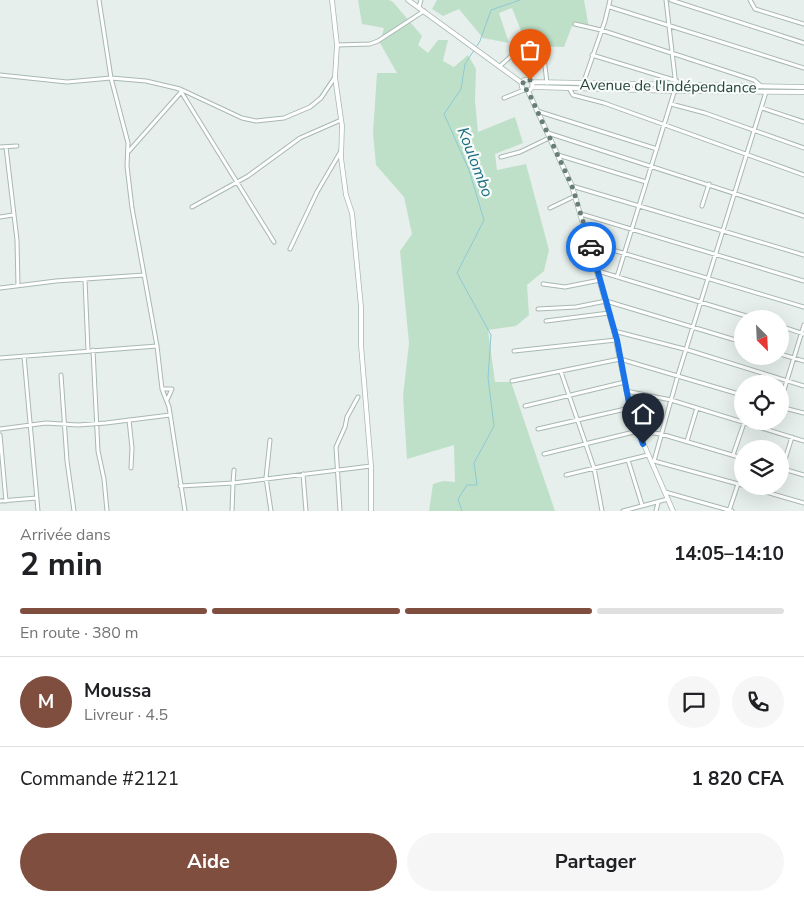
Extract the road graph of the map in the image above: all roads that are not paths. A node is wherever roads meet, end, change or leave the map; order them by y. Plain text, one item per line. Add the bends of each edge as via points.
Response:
1 (99, 0) edge
2 (332, 0) edge
3 (408, 0) edge
4 (421, 0) edge
5 (610, 0) edge
6 (666, 0) edge
7 (671, 0) edge
8 (750, 0) edge
9 (419, 7) junction
10 (610, 7) junction
11 (424, 11) junction
12 (575, 24) dead end
13 (804, 24) edge
14 (669, 25) junction
15 (601, 30) junction
16 (804, 43) edge
17 (337, 44) junction
18 (524, 51) dead end
19 (592, 55) junction
20 (674, 55) junction
21 (544, 58) dead end
22 (500, 66) junction
23 (804, 68) edge
24 (0, 75) edge
25 (335, 76) junction
26 (111, 78) junction
27 (522, 83) junction
28 (532, 84) junction
29 (547, 84) junction
30 (676, 84) junction
31 (582, 85) junction
32 (761, 87) junction
33 (804, 87) edge
34 (569, 88) junction
35 (181, 90) junction
36 (526, 90) junction
37 (675, 91) junction
38 (802, 91) edge
39 (766, 92) junction
40 (804, 96) edge
41 (504, 98) dead end
42 (671, 104) junction
43 (762, 108) junction
44 (537, 111) junction
45 (341, 120) junction
46 (804, 122) edge
47 (664, 126) junction
48 (755, 132) junction
49 (547, 133) junction
50 (549, 138) junction
51 (18, 146) dead end
52 (0, 147) edge
53 (6, 147) junction
54 (804, 148) edge
55 (657, 149) junction
56 (342, 151) junction
57 (129, 152) junction
58 (558, 155) junction
59 (748, 155) junction
60 (501, 157) dead end
61 (652, 165) junction
62 (804, 175) edge
63 (236, 182) junction
64 (646, 182) junction
65 (709, 184) junction
66 (572, 186) junction
67 (736, 194) junction
68 (576, 196) junction
69 (638, 205) junction
70 (702, 206) dead end
71 (192, 207) dead end
72 (550, 208) dead end
73 (581, 214) junction
74 (14, 215) junction
75 (804, 216) edge
76 (0, 217) edge
77 (631, 229) junction
78 (724, 230) junction
79 (274, 242) dead end
80 (589, 242) junction
81 (290, 249) dead end
82 (625, 253) junction
83 (716, 254) junction
84 (804, 255) edge
85 (598, 271) junction
86 (144, 275) junction
87 (617, 277) junction
88 (709, 278) junction
89 (85, 280) junction
90 (600, 280) junction
91 (804, 281) edge
92 (543, 284) dead end
93 (18, 286) junction
94 (0, 288) edge
95 (606, 301) junction
96 (702, 302) junction
97 (804, 307) edge
98 (538, 309) dead end
99 (734, 312) edge
100 (609, 313) junction
101 (546, 321) dead end
102 (804, 325) edge
103 (694, 327) junction
104 (789, 329) edge
105 (614, 331) junction
106 (803, 333) edge
107 (617, 340) junction
108 (734, 340) edge
109 (157, 346) junction
110 (88, 350) junction
111 (93, 350) junction
112 (688, 350) junction
113 (514, 351) dead end
114 (24, 356) junction
115 (789, 357) edge
116 (0, 358) edge
117 (794, 358) junction
118 (620, 359) junction
119 (804, 361) edge
120 (561, 372) junction
121 (61, 375) dead end
122 (678, 375) junction
123 (765, 375) edge
124 (789, 375) edge
125 (512, 381) dead end
126 (625, 382) junction
127 (789, 382) edge
128 (804, 386) edge
129 (162, 389) junction
130 (626, 391) junction
131 (734, 392) edge
132 (569, 396) junction
133 (358, 397) dead end
134 (167, 400) junction
135 (671, 400) junction
136 (525, 406) dead end
137 (630, 408) junction
138 (697, 408) junction
139 (789, 410) edge
140 (804, 414) edge
141 (170, 415) junction
142 (129, 420) junction
143 (579, 420) junction
144 (734, 420) edge
145 (97, 423) junction
146 (66, 424) junction
147 (32, 426) junction
148 (0, 429) edge
149 (538, 429) dead end
150 (766, 430) edge
151 (638, 431) junction
152 (661, 434) junction
153 (0, 435) edge
154 (792, 438) junction
155 (270, 440) dead end
156 (686, 441) junction
157 (804, 441) edge
158 (587, 444) junction
159 (789, 446) edge
160 (544, 454) dead end
161 (648, 455) junction
162 (734, 455) edge
163 (628, 460) junction
164 (652, 461) junction
165 (371, 466) junction
166 (131, 468) dead end
167 (594, 468) junction
168 (234, 470) dead end
169 (336, 470) junction
170 (789, 471) edge
171 (303, 474) junction
172 (566, 475) dead end
173 (804, 475) edge
174 (266, 478) junction
175 (233, 483) junction
176 (734, 483) edge
177 (180, 486) junction
178 (665, 492) junction
179 (737, 495) edge
180 (776, 495) edge
181 (37, 498) junction
182 (668, 499) junction
183 (0, 501) edge
184 (6, 501) junction
185 (658, 503) junction
186 (804, 503) edge
187 (642, 504) junction
188 (38, 511) edge
189 (74, 511) edge
190 (107, 511) edge
191 (185, 511) edge
192 (232, 511) edge
193 (271, 511) edge
194 (306, 511) edge
195 (340, 511) edge
196 (371, 511) edge
197 (602, 511) edge
198 (623, 511) edge
199 (656, 511) edge
200 (673, 511) edge
201 (730, 511) edge

1 - 26 street
2 - 17 street
3 - 9 street
4 - 9 street
5 - 10 street
6 - 14 street
7 - 16 street
8 - 13 street via 755,9
9 - 11 street
10 - 14 street
10 - 15 street
11 - 17 street via 378,41
11 - 22 street
12 - 15 street
14 - 20 street
14 - 23 street
15 - 19 street
15 - 20 street
17 - 25 street
18 - 22 street
19 - 30 street
19 - 31 street
20 - 30 street
20 - 32 street via 754,80
21 - 29 street
22 - 27 street
24 - 26 street via 67,82
25 - 35 street via 321,98 310,107 296,115 271,120 242,118
25 - 45 street
26 - 35 street via 146,81
26 - 57 street
27 - 28 street via 527,80
27 - 36 street
28 - 29 street, Avenue de l'Indépendance
28 - 34 street, Avenue de l'Indépendance
28 - 36 street
29 - 31 street, Avenue de l'Indépendance
30 - 31 street, Avenue de l'Indépendance
30 - 32 street, Avenue de l'Indépendance
30 - 37 street
32 - 33 street, Avenue de l'Indépendance
34 - 37 street, Avenue de l'Indépendance
34 - 47 street via 573,95
35 - 57 street
35 - 63 street
36 - 41 street
36 - 44 street
37 - 39 street, Avenue de l'Indépendance
37 - 42 street
38 - 39 street, Avenue de l'Indépendance
38 - 40 street
39 - 43 street
42 - 47 street
42 - 48 street
43 - 46 street
43 - 48 street
44 - 49 street
44 - 55 street
45 - 56 street
45 - 63 street via 300,138
47 - 55 street
47 - 59 street
48 - 54 street
48 - 59 street
49 - 50 street
49 - 61 street
50 - 58 street
50 - 60 street
51 - 53 street
52 - 53 street
53 - 74 street
55 - 61 street
56 - 81 street via 317,192
56 - 165 street via 358,271
57 - 86 street via 127,173
58 - 64 street
58 - 66 street
59 - 62 street
59 - 67 street
61 - 64 street
61 - 65 street
63 - 71 street
63 - 79 street
64 - 69 street
65 - 67 street
65 - 70 street
66 - 68 street
66 - 69 street
67 - 75 street
67 - 78 street
68 - 72 street
68 - 73 street
69 - 77 street
69 - 78 street
73 - 77 street
73 - 80 street
74 - 76 street
74 - 93 street
77 - 82 street
77 - 83 street
78 - 83 street
78 - 84 street
80 - 82 street
80 - 85 street
82 - 87 street
82 - 88 street
83 - 88 street
83 - 91 street
85 - 87 street
85 - 90 street
86 - 89 street
86 - 109 street
87 - 96 street
88 - 96 street
88 - 97 street
89 - 93 street
89 - 110 street
90 - 92 street via 565,287
90 - 95 street
93 - 94 street
95 - 98 street
95 - 100 street
95 - 103 street
96 - 99 street
96 - 103 street
100 - 101 street
100 - 105 street
102 - 106 street
103 - 108 street
103 - 112 street
104 - 106 street
105 - 107 street
105 - 112 street
106 - 117 street
107 - 113 street
107 - 118 street
109 - 111 street
109 - 129 street
110 - 111 street
110 - 114 street
111 - 145 street
112 - 122 street
112 - 123 street
114 - 116 street
114 - 147 street
115 - 117 street
117 - 119 street
117 - 124 street
118 - 120 street
118 - 122 street
118 - 126 street
120 - 125 street
120 - 132 street
121 - 146 street
122 - 131 street
122 - 135 street
126 - 130 street
126 - 132 street
127 - 128 street
129 - 134 street
129 - 134 street via 172,389
130 - 135 street
130 - 137 street
132 - 136 street
132 - 143 street
133 - 169 street via 336,447
134 - 141 street
135 - 138 street
135 - 152 street
137 - 143 street
137 - 151 street
138 - 144 street
138 - 156 street
139 - 140 street
141 - 142 street
141 - 177 street
142 - 145 street
142 - 166 street
143 - 149 street
143 - 158 street
145 - 146 street
145 - 190 street
146 - 147 street
146 - 189 street
147 - 148 street
147 - 181 street
150 - 154 street
151 - 152 street
151 - 158 street
151 - 161 street
152 - 156 street
152 - 164 street
153 - 184 street
154 - 157 street
154 - 159 street
155 - 174 street
156 - 162 street
158 - 160 street
158 - 167 street
161 - 163 street
161 - 164 street
163 - 167 street
163 - 187 street
164 - 176 street
164 - 178 street
165 - 169 street
165 - 196 street
167 - 172 street
167 - 197 street
168 - 175 street
169 - 171 street
169 - 195 street
170 - 173 street
171 - 174 street
171 - 194 street
174 - 175 street
174 - 193 street
175 - 177 street
175 - 192 street
177 - 191 street
178 - 182 street
178 - 201 street
179 - 201 street
180 - 186 street
181 - 184 street
181 - 188 street
182 - 185 street
182 - 200 street
183 - 184 street
185 - 187 street
185 - 199 street
187 - 198 street

